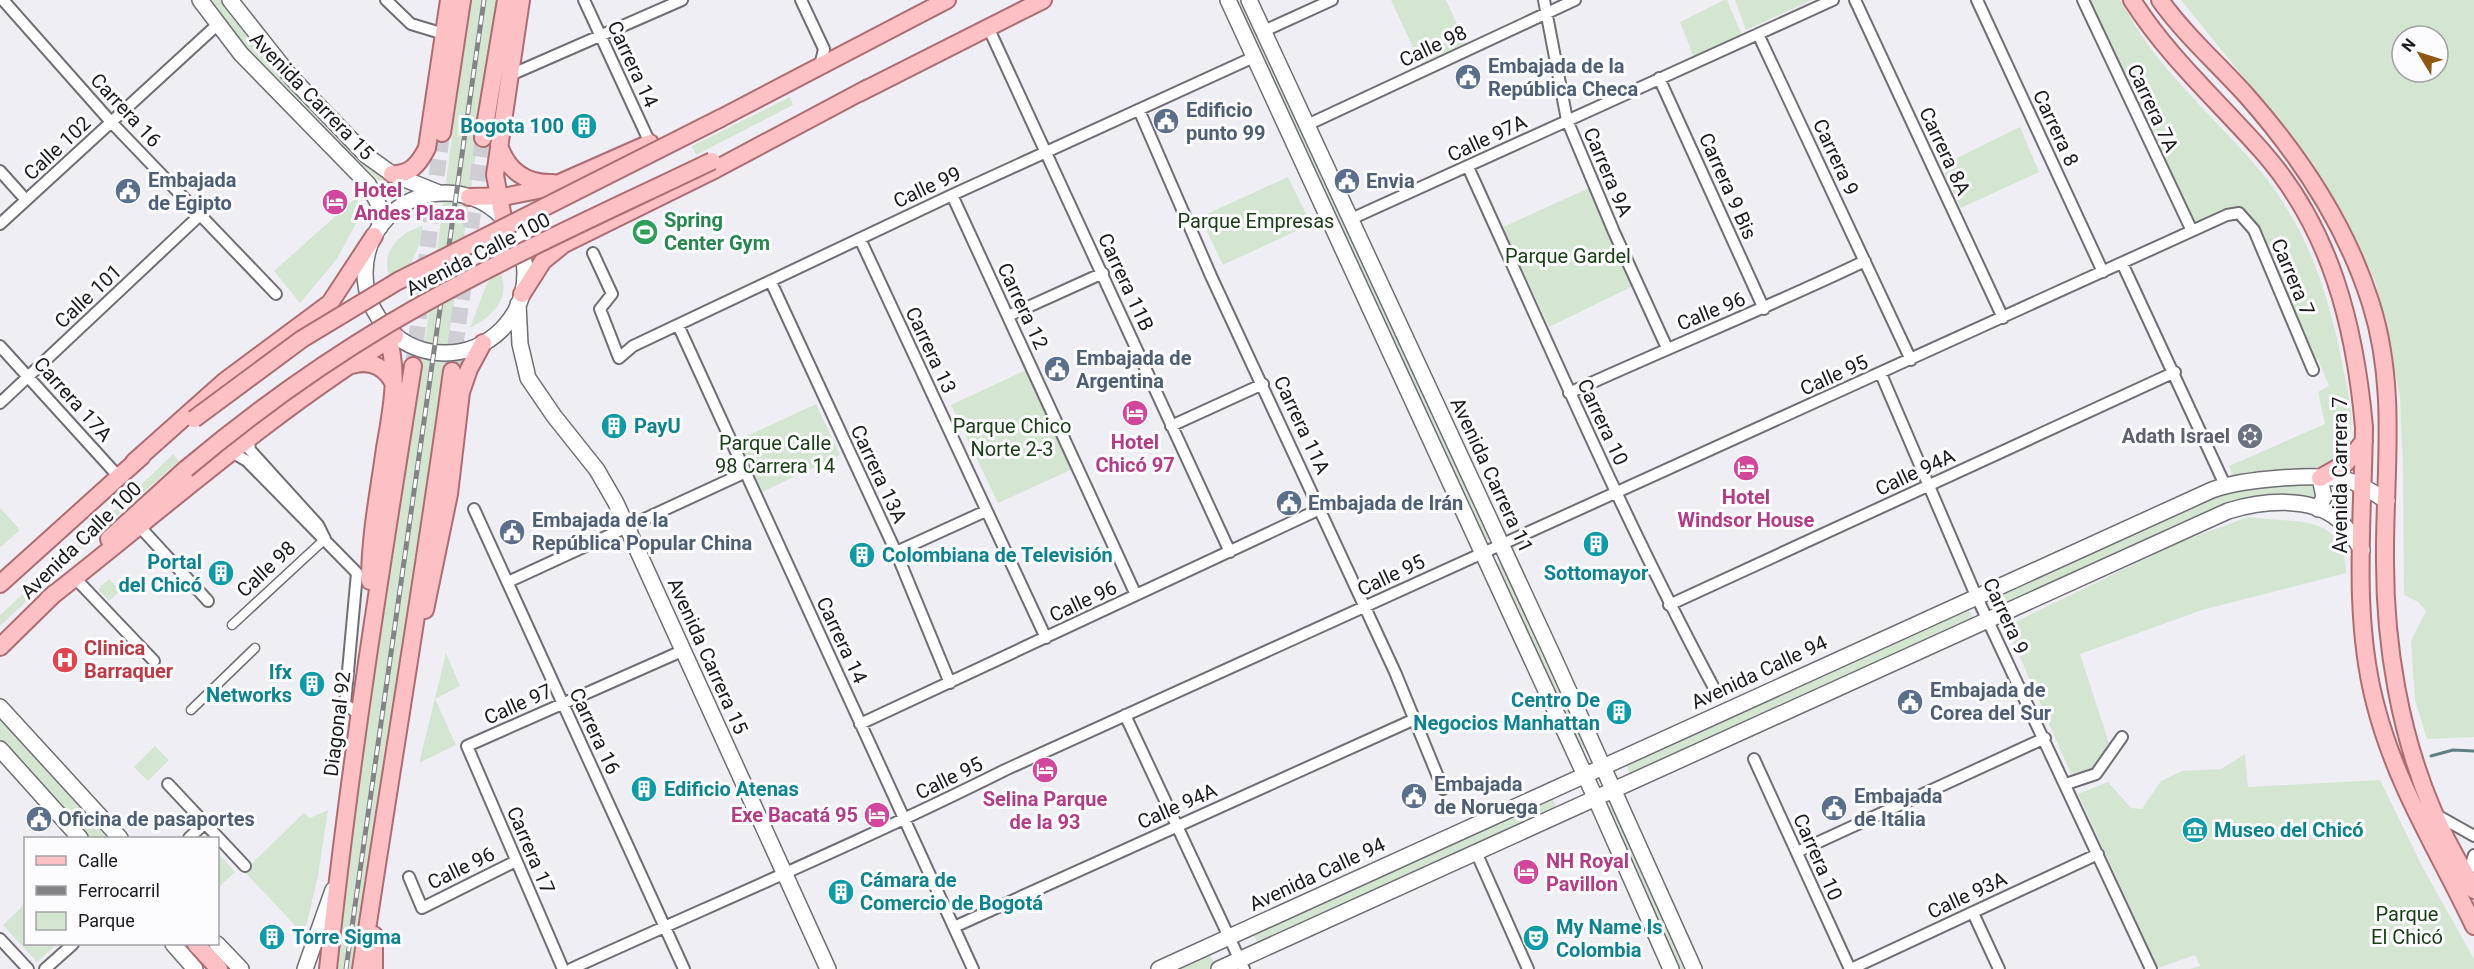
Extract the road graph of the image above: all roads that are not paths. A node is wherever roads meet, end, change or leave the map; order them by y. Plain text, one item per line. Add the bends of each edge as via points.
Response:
1 (3, 0) edge
2 (200, 0) edge
3 (230, 0) edge
4 (386, 0) edge
5 (449, 0) edge
6 (462, 0) edge
7 (506, 0) edge
8 (521, 0) edge
9 (584, 0) edge
10 (682, 0) edge
11 (801, 0) edge
12 (947, 0) edge
13 (1043, 0) edge
14 (1228, 0) edge
15 (1249, 0) edge
16 (1332, 0) edge
17 (1544, 0) edge
18 (1575, 0) edge
19 (1833, 0) edge
20 (1855, 0) edge
21 (1977, 0) edge
22 (2083, 0) edge
23 (2132, 0) edge
24 (2160, 0) edge
25 (1547, 13) junction
26 (217, 25) junction
27 (988, 27) junction
28 (1263, 31) junction
29 (444, 34) junction
30 (1758, 34) junction
31 (601, 36) junction
32 (1254, 57) junction
33 (825, 58) junction
34 (515, 73) dead end
35 (1659, 78) junction
36 (868, 88) junction
37 (1139, 110) junction
38 (1567, 120) junction
39 (111, 122) junction
40 (1308, 125) junction
41 (442, 133) tunnel mouth
42 (491, 141) junction
43 (650, 142) joint
44 (1047, 152) junction
45 (1468, 167) junction
46 (0, 171) edge
47 (392, 174) junction
48 (563, 182) junction
49 (442, 194) junction
50 (952, 195) junction
51 (469, 197) junction
52 (497, 197) junction
53 (26, 200) junction
54 (2227, 215) joint
55 (200, 216) junction
56 (503, 218) junction
57 (1351, 219) junction
58 (0, 224) edge
59 (2192, 231) junction
60 (377, 232) junction
61 (860, 239) junction
62 (593, 253) dead end
63 (1865, 261) junction
64 (2122, 263) junction
65 (2103, 272) junction
66 (1103, 273) junction
67 (771, 282) junction
68 (276, 294) dead end
69 (520, 299) junction
70 (1764, 309) junction
71 (1008, 316) junction
72 (2003, 318) junction
73 (678, 325) junction
74 (390, 334) junction
75 (483, 343) junction
76 (0, 346) edge
77 (1667, 348) junction
78 (1911, 360) junction
79 (412, 366) tunnel mouth
80 (343, 369) junction
81 (2313, 370) dead end
82 (452, 371) tunnel mouth
83 (2175, 372) junction
84 (1881, 374) junction
85 (29, 377) junction
86 (1263, 384) junction
87 (395, 387) junction
88 (1569, 393) junction
89 (0, 403) edge
90 (1172, 426) junction
91 (248, 437) junction
92 (2364, 441) junction
93 (230, 451) junction
94 (134, 462) junction
95 (744, 473) junction
96 (118, 476) junction
97 (2320, 478) junction
98 (2225, 485) junction
99 (1928, 486) junction
100 (2362, 487) junction
101 (1616, 492) junction
102 (2387, 501) junction
103 (474, 509) dead end
104 (1320, 509) junction
105 (2319, 509) junction
106 (986, 512) junction
107 (627, 526) junction
108 (140, 527) junction
109 (325, 539) junction
110 (1501, 544) junction
111 (2362, 550) junction
112 (370, 551) junction
113 (896, 552) junction
114 (1230, 552) junction
115 (1483, 552) junction
116 (357, 573) junction
117 (75, 578) junction
118 (508, 582) junction
119 (0, 584) edge
120 (1136, 595) junction
121 (1976, 596) junction
122 (48, 599) junction
123 (208, 601) dead end
124 (1669, 604) junction
125 (1364, 607) junction
126 (1988, 619) junction
127 (232, 625) dead end
128 (370, 633) junction
129 (1046, 638) junction
130 (0, 647) edge
131 (255, 648) dead end
132 (682, 651) junction
133 (154, 661) dead end
134 (410, 666) junction
135 (950, 683) junction
136 (1714, 688) dead end
137 (563, 704) junction
138 (0, 707) edge
139 (191, 710) dead end
140 (1125, 715) junction
141 (361, 716) junction
142 (1415, 719) junction
143 (860, 724) junction
144 (2122, 737) dead end
145 (2044, 738) junction
146 (466, 746) joint
147 (0, 749) edge
148 (1754, 759) dead end
149 (1603, 767) junction
150 (1585, 775) junction
151 (168, 784) dead end
152 (2066, 784) junction
153 (1443, 789) dead end
154 (1613, 789) junction
155 (1595, 797) junction
156 (2434, 814) junction
157 (904, 820) junction
158 (205, 823) junction
159 (1178, 826) junction
160 (2474, 836) edge
161 (79, 837) edge
162 (119, 837) edge
163 (190, 837) edge
164 (218, 837) edge
165 (219, 838) edge
166 (1476, 852) junction
167 (1797, 852) junction
168 (2098, 854) junction
169 (2474, 855) edge
170 (516, 861) junction
171 (245, 866) dead end
172 (783, 872) junction
173 (337, 878) junction
174 (409, 878) dead end
175 (374, 883) junction
176 (2470, 883) edge
177 (1973, 913) junction
178 (665, 926) junction
179 (954, 927) junction
180 (2474, 927) edge
181 (1229, 937) junction
182 (0, 939) edge
183 (72, 945) edge
184 (174, 945) edge
185 (197, 945) edge
186 (218, 945) edge
187 (1242, 964) edge
188 (28, 969) edge
189 (45, 969) edge
190 (195, 969) edge
191 (219, 969) edge
192 (241, 969) edge
193 (305, 969) edge
194 (328, 969) edge
195 (361, 969) edge
196 (375, 969) edge
197 (563, 969) edge
198 (571, 969) edge
199 (684, 969) edge
200 (828, 969) edge
201 (973, 969) edge
202 (1160, 969) edge
203 (1220, 969) edge
204 (1528, 969) edge
205 (1671, 969) edge
206 (1694, 969) edge
207 (1851, 969) edge
208 (1999, 969) edge
209 (2151, 969) edge

1 - 39 street, Carrera 16
2 - 26 main road, Avenida Carrera 15
3 - 47 main road, Avenida Carrera 15 via 322,112 367,156
4 - 29 street via 411,24
5 - 29 main road
6 - 41 main road
7 - 42 main road
8 - 42 main road
9 - 31 street, Carrera 14
10 - 31 street
11 - 33 street
12 - 33 main road, Avenida Calle 100
13 - 27 main road, Avenida Calle 100
14 - 32 main road, Avenida Carrera 11
15 - 28 main road, Avenida Carrera 11
16 - 28 street
17 - 25 street, Carrera 9A
18 - 25 street, Calle 98
19 - 30 street, Calle 97A
20 - 72 street, Carrera 8A
21 - 65 street, Carrera 8
22 - 59 street, Carrera 7A
23 - 92 main road, Avenida Carrera 7 via 2183,67 2263,152 2314,224 2334,269 2348,326 2359,377
24 - 102 main road via 2296,155 2356,261 2378,328 2384,367 2389,432
25 - 38 street, Carrera 9A
25 - 40 street, Calle 98
26 - 39 street, Calle 102
26 - 60 main road, Avenida Carrera 15 via 291,108 368,184 378,203
27 - 36 main road, Avenida Calle 100
27 - 44 street, Carrera 11B
28 - 40 main road, Avenida Carrera 11
29 - 47 main road via 427,148 415,167
30 - 35 street, Calle 97A
30 - 63 street, Carrera 9
31 - 34 street
31 - 43 street, Carrera 14
32 - 37 street, Calle 99
32 - 115 main road, Avenida Carrera 11
33 - 94 main road, Avenida Calle 100, bridge via 722,118 398,281 302,339
35 - 38 street, Calle 97A
35 - 70 street, Carrera 9 Bis
36 - 69 main road via 564,244 539,266
36 - 122 main road, Avenida Calle 100, bridge via 496,266 391,322 279,396 186,469
37 - 44 street, Calle 99
37 - 86 street, Carrera 11A
38 - 45 street, Calle 97A
38 - 77 street, Carrera 9A
39 - 53 street, Calle 102
39 - 55 street, Carrera 16
40 - 57 main road, Avenida Carrera 11
42 - 48 main road via 524,178 540,183
42 - 52 main road
43 - 48 main road
44 - 50 street, Calle 99
44 - 66 street, Carrera 11B
45 - 57 street, Calle 97A
45 - 88 street, Carrera 10
46 - 53 street
47 - 49 main road, Avenida Carrera 15
48 - 52 main road via 534,192
49 - 51 main road
49 - 60 main road via 406,204
50 - 61 street, Calle 99
50 - 71 street, Carrera 12
51 - 52 main road
51 - 56 main road
52 - 56 main road
53 - 58 street, Calle 102
54 - 59 street, Calle 95
54 - 81 street, Carrera 7 via 2239,213 2254,230
55 - 68 street, Carrera 16
55 - 85 street, Calle 101
56 - 69 main road via 524,259
57 - 110 main road, Avenida Carrera 11
59 - 64 street, Calle 95
60 - 74 main road via 366,263 366,283 371,303
60 - 94 main road via 330,303 216,388
61 - 67 street, Calle 99
61 - 106 street, Carrera 13
62 - 73 street, Calle 99 via 612,294 600,309 619,358 633,346
63 - 70 street, Calle 96
63 - 78 street, Carrera 9
64 - 65 street, Calle 95
64 - 83 street
65 - 72 street, Calle 95
66 - 71 street
66 - 90 street, Carrera 11B
67 - 73 street, Calle 99
67 - 113 street, Carrera 13A
69 - 75 main road via 502,329
69 - 107 main road, Avenida Carrera 15 via 520,349 528,378 597,470
70 - 77 street, Calle 96
71 - 120 street, Carrera 12
72 - 78 street, Calle 95
73 - 95 street, Carrera 14
74 - 75 main road via 413,347 434,352 454,353
74 - 80 main road
74 - 87 main road
75 - 134 main road via 461,392 449,494
76 - 85 street, Carrera 17A
77 - 88 street, Calle 96
78 - 84 street, Calle 95
79 - 128 main road, Diagonal 92
80 - 87 main road via 357,363 373,364 385,371
80 - 91 main road
82 - 134 main road
83 - 98 street
83 - 99 street, Calle 94A
84 - 99 street, Carrera 9
84 - 101 street, Calle 95
85 - 89 street, Calle 101
85 - 96 street, Carrera 17A
86 - 90 street
86 - 104 street, Carrera 11A
87 - 112 main road
88 - 101 street, Carrera 10
90 - 114 street, Carrera 11B
91 - 93 main road
91 - 109 street via 250,450 318,525
92 - 97 main road via 2346,463
92 - 100 main road, Avenida Carrera 7
93 - 108 main road
93 - 109 street via 247,461 313,532
94 - 96 main road, Avenida Calle 100
95 - 107 street
95 - 143 street, Carrera 14
96 - 119 main road, Avenida Calle 100
97 - 98 main road, Avenida Calle 94
97 - 100 main road, Avenida Calle 94
97 - 105 main road via 2324,497
98 - 121 main road, Avenida Calle 94
99 - 121 street, Carrera 9
99 - 124 street, Calle 94A
100 - 102 main road, Avenida Calle 94
100 - 111 main road, Avenida Carrera 7
101 - 110 street, Calle 95
101 - 124 street, Carrera 10
102 - 156 main road via 2385,584 2396,682 2414,758
103 - 118 street, Carrera 16
104 - 114 street, Calle 96
104 - 125 street, Carrera 11A
105 - 111 main road via 2338,519
105 - 126 main road via 2274,502 2235,509
106 - 113 street
106 - 129 street, Carrera 13
107 - 118 street
107 - 132 main road, Avenida Carrera 15
108 - 117 main road
108 - 123 street
109 - 116 street
109 - 127 street, Calle 98
110 - 115 street, Calle 95
110 - 149 main road, Avenida Carrera 11
111 - 180 main road, Avenida Carrera 7 via 2365,647 2382,728 2412,807
112 - 116 main road
112 - 128 main road
113 - 135 street, Carrera 13A
114 - 120 street, Calle 96
115 - 125 street, Calle 95
115 - 150 main road, Avenida Carrera 11
116 - 141 street via 345,704
117 - 122 main road
117 - 133 street
118 - 137 street, Carrera 16
120 - 129 street, Calle 96
121 - 126 street, Carrera 9
121 - 149 main road, Avenida Calle 94
122 - 130 main road, Avenida Calle 100
124 - 136 street, Carrera 10
125 - 140 street, Calle 95
125 - 142 street, Carrera 11A
126 - 145 street, Carrera 9
126 - 154 main road
128 - 141 main road, Diagonal 92
129 - 135 street, Calle 96
131 - 139 street
132 - 137 street, Calle 97
132 - 172 main road, Avenida Carrera 15
134 - 175 main road
135 - 143 street, Calle 96
137 - 146 street, Calle 97
137 - 178 street, Carrera 16
138 - 162 main road
140 - 157 street, Calle 95
140 - 159 street
141 - 173 main road, Diagonal 92
142 - 153 street, Carrera 11A
142 - 159 street, Calle 94A
143 - 157 street, Carrera 14
144 - 152 street via 2096,774
145 - 152 street, Carrera 9
145 - 167 street
146 - 170 street, Carrera 17
147 - 161 main road
148 - 167 street, Carrera 10
149 - 150 main road, Avenida Calle 94
149 - 154 main road, Avenida Carrera 11
150 - 155 main road, Avenida Carrera 11
150 - 181 main road, Avenida Calle 94
151 - 158 street
152 - 168 street, Carrera 9
154 - 155 main road
154 - 206 main road, Avenida Carrera 11
155 - 166 main road
155 - 205 main road, Avenida Carrera 11
156 - 160 street
156 - 176 main road
157 - 172 street, Calle 95
157 - 179 street, Carrera 14
158 - 163 street
158 - 164 street
159 - 179 street, Calle 94A
159 - 181 street
165 - 171 street
166 - 187 main road
166 - 204 street
167 - 207 street, Carrera 10
168 - 177 street, Calle 93A
168 - 209 street, Carrera 9
169 - 176 street
170 - 174 street, Calle 96 via 422,908
170 - 197 street, Carrera 17
172 - 178 street, Calle 95
172 - 200 main road, Avenida Carrera 15
173 - 193 main road
173 - 194 main road, Diagonal 92
175 - 195 main road
175 - 196 main road
177 - 207 street, Calle 93A
177 - 208 street
178 - 198 street, Calle 95
178 - 199 street, Carrera 16
179 - 201 street, Carrera 14
181 - 187 street
181 - 202 main road, Avenida Calle 94
182 - 188 street
183 - 189 street
184 - 190 main road
185 - 191 main road
186 - 192 main road
187 - 203 main road

